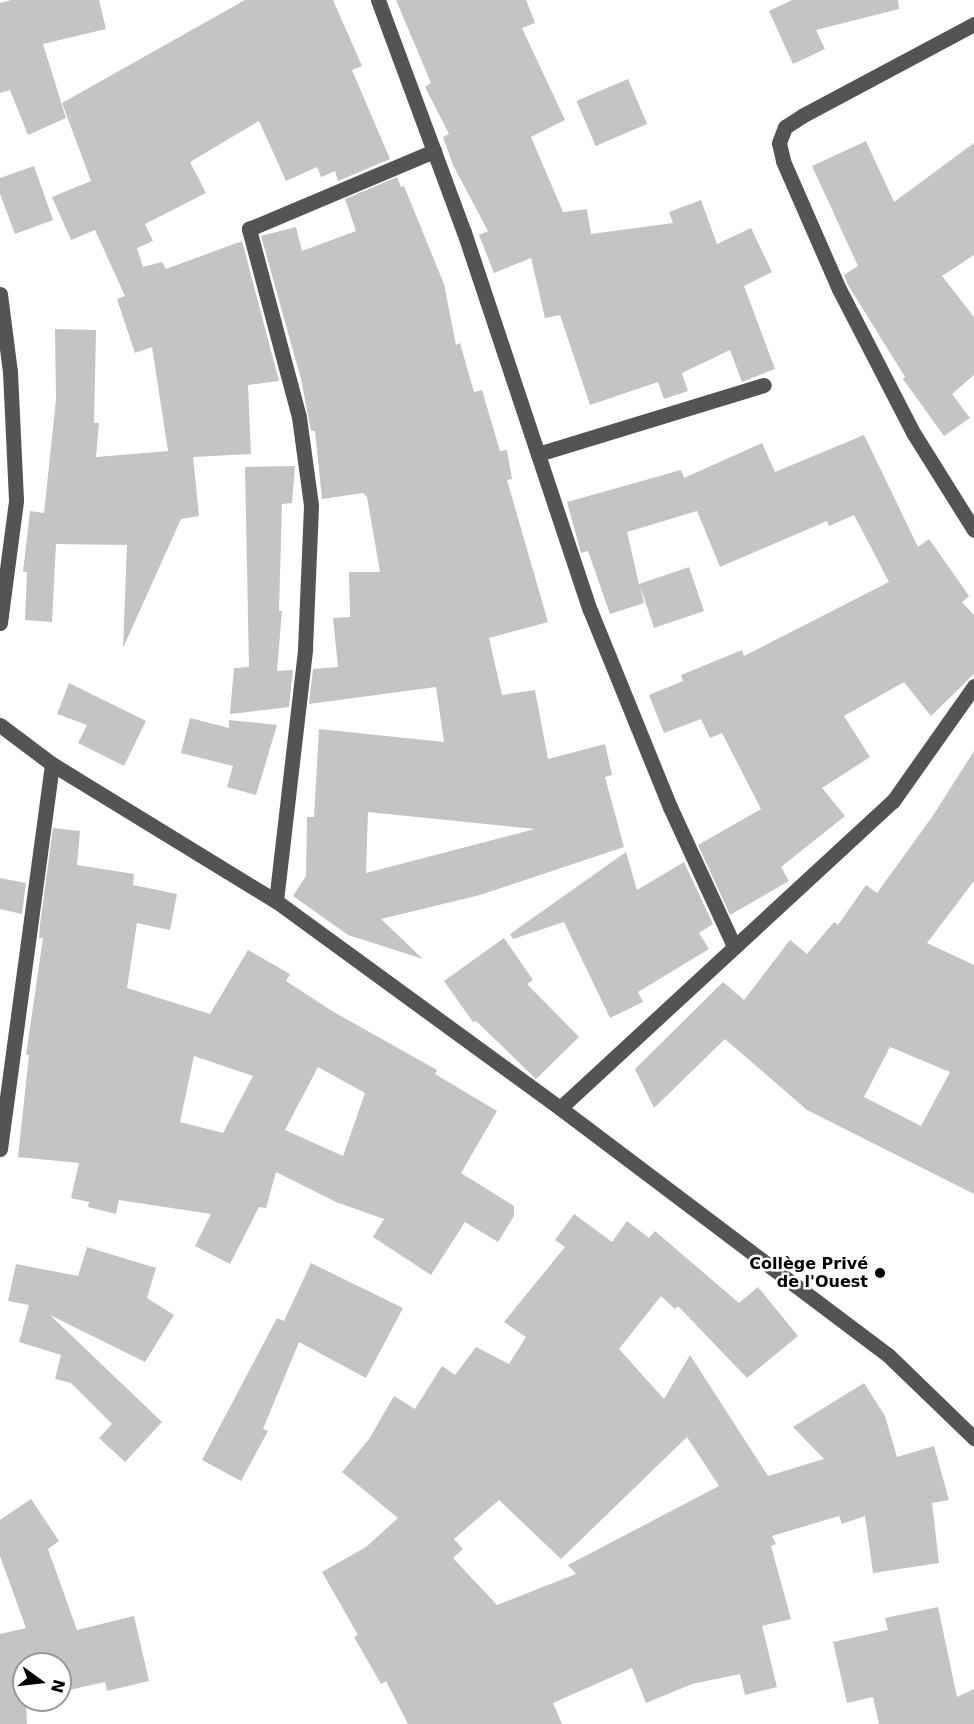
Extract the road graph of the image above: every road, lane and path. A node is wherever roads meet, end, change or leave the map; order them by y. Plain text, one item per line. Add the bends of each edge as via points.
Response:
1 (378, 0) edge
2 (974, 24) edge
3 (434, 151) junction
4 (0, 294) edge
5 (764, 385) dead end
6 (538, 454) junction
7 (974, 530) edge
8 (0, 623) edge
9 (974, 686) edge
10 (0, 725) edge
11 (52, 764) junction
12 (276, 901) junction
13 (734, 946) junction
14 (560, 1108) junction
15 (0, 1149) edge
16 (974, 1438) edge

1 - 3 street
2 - 7 street via 802,116 785,127 779,143 783,161 839,290 914,434
3 - 6 street
3 - 12 street via 249,229 299,417 311,505 305,648
4 - 8 street via 10,372 16,501
5 - 6 street
6 - 13 street via 590,610 670,807
9 - 13 street via 893,801
10 - 11 street
11 - 12 street
11 - 15 street
12 - 14 street
13 - 14 street
14 - 16 street via 888,1355

